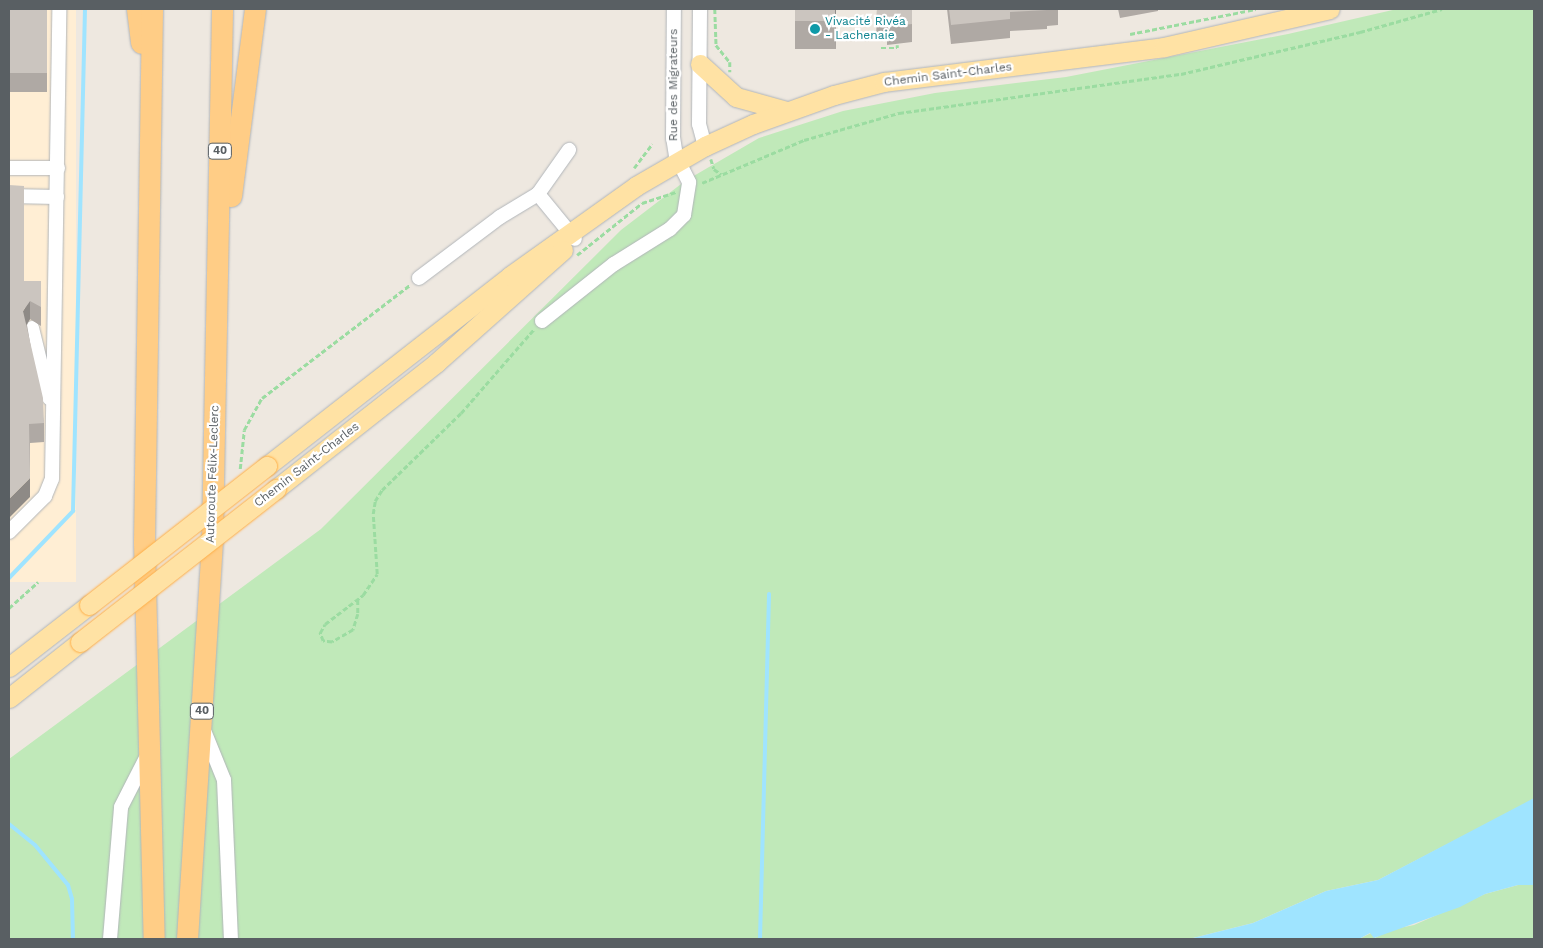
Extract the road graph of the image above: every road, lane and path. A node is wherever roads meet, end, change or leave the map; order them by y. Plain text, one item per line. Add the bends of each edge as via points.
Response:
1 (59, 9) edge
2 (137, 9) edge
3 (152, 9) edge
4 (222, 9) edge
5 (255, 9) edge
6 (674, 9) edge
7 (700, 9) edge
8 (715, 9) edge
9 (1256, 9) edge
10 (1330, 9) edge
11 (1442, 9) edge
12 (1126, 35) dead end
13 (897, 45) dead end
14 (881, 48) dead end
15 (700, 64) junction
16 (729, 76) dead end
17 (787, 111) junction
18 (150, 124) junction
19 (569, 150) dead end
20 (708, 151) junction
21 (678, 160) junction
22 (9, 168) edge
23 (58, 168) junction
24 (722, 174) junction
25 (699, 184) dead end
26 (538, 194) junction
27 (9, 196) edge
28 (57, 196) junction
29 (573, 236) junction
30 (419, 278) joint
31 (218, 293) junction
32 (542, 321) joint
33 (32, 328) dead end
34 (53, 418) junction
35 (240, 470) dead end
36 (9, 532) edge
37 (38, 582) dead end
38 (358, 600) junction
39 (9, 608) edge
40 (9, 668) edge
41 (9, 698) edge
42 (201, 723) junction
43 (148, 753) junction
44 (110, 939) edge
45 (154, 939) edge
46 (187, 939) edge
47 (231, 939) edge

1 - 23 street
2 - 18 highway
3 - 18 highway
4 - 31 highway, Autoroute Félix-Leclerc / 40
5 - 31 highway
6 - 21 street, Rue des Migrateurs via 673,138
7 - 15 street, Rue des Migrateurs
8 - 16 path via 716,45 730,62
9 - 12 path
10 - 17 main road, Chemin Saint-Charles via 1164,47 1064,62 894,80 846,91
11 - 24 path via 1360,32 1175,75 899,113 804,140
13 - 14 path via 897,48
15 - 17 main road via 736,97
15 - 20 street, Rue des Migrateurs via 699,124
17 - 20 main road, Chemin Saint-Charles
18 - 43 highway via 144,542
19 - 26 street
20 - 21 main road, Chemin Saint-Charles
20 - 24 path via 714,170
21 - 29 main road, Chemin Saint-Charles
21 - 32 street, Rue des Migrateurs via 689,188 688,202 679,221 600,274
22 - 23 street
23 - 28 street
24 - 25 path
26 - 29 street
26 - 30 street via 500,217
27 - 28 street
28 - 34 street
29 - 40 main road, Chemin Saint-Charles, bridge via 510,276
29 - 41 main road, Chemin Saint-Charles, bridge via 522,289 436,363
30 - 35 path via 262,398 244,430
31 - 42 highway, Autoroute Félix-Leclerc / 40 via 211,561
32 - 38 path via 461,414 382,490 375,501 373,514 377,574
33 - 34 street
34 - 36 street via 51,485 39,503
37 - 39 path
38 - 38 path via 325,624 320,633 323,641 332,642 348,635 356,622
42 - 46 highway, Autoroute Félix-Leclerc / 40
42 - 47 street via 224,780
43 - 44 street via 121,807
43 - 45 highway

